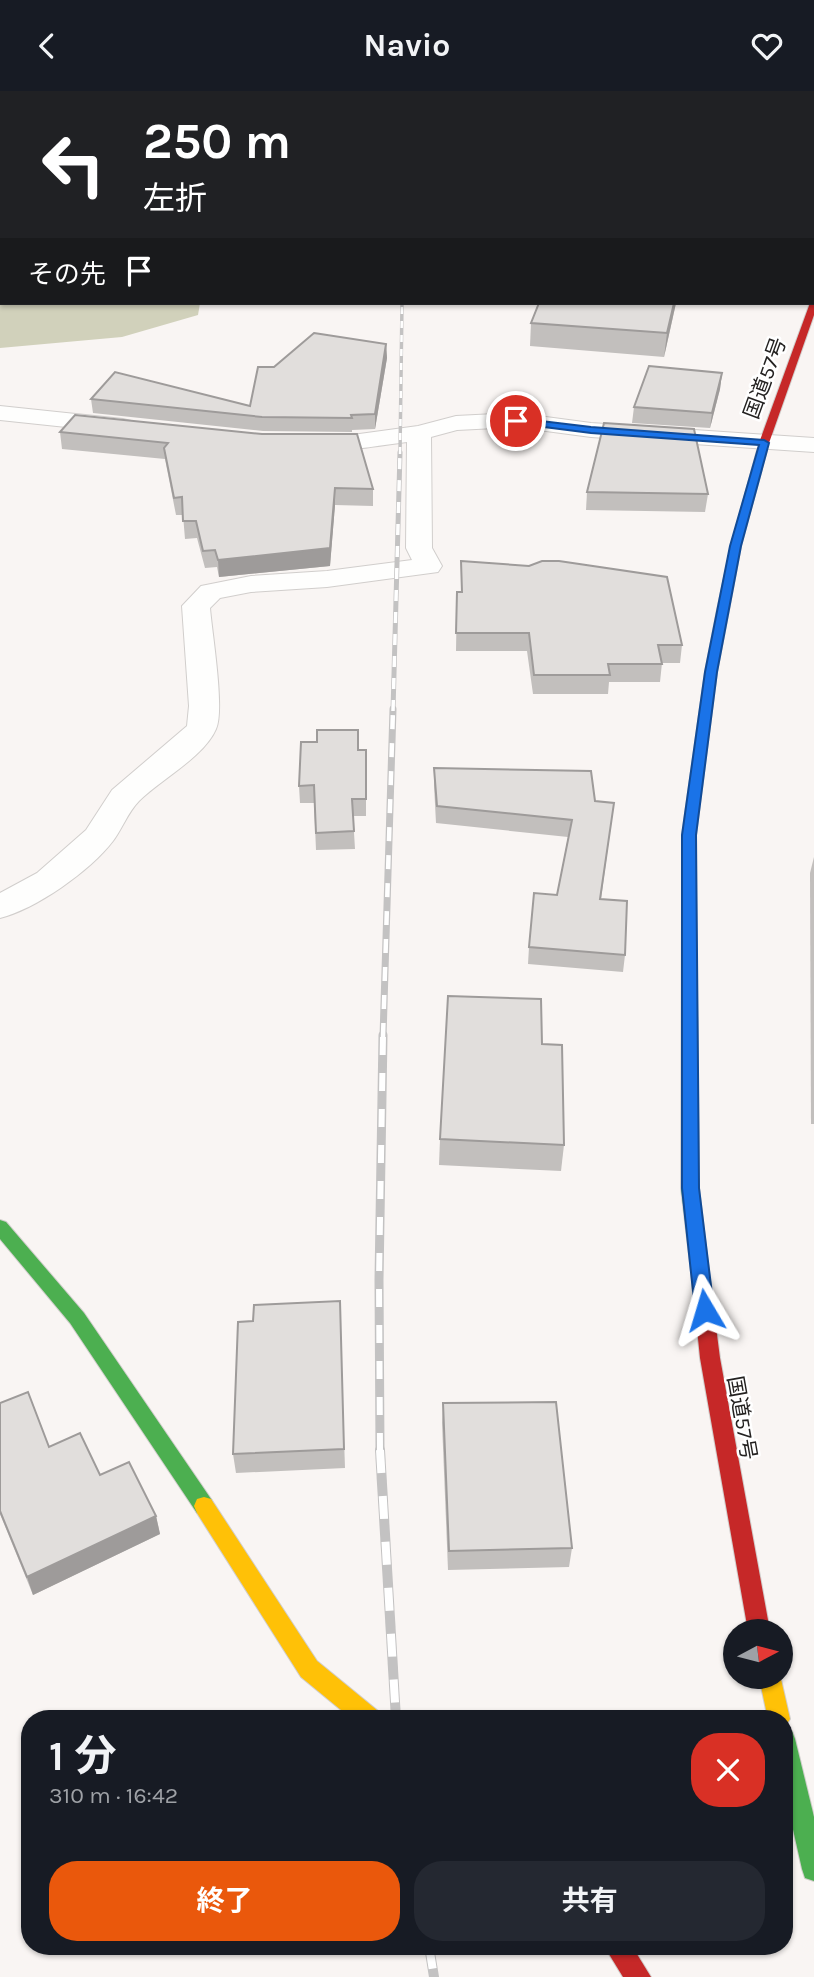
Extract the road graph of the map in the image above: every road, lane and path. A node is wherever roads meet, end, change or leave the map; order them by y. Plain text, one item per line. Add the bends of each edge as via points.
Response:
1 (813, 305) edge
2 (0, 413) edge
3 (145, 428) edge
4 (419, 433) junction
5 (288, 442) edge
6 (764, 443) junction
7 (814, 445) edge
8 (429, 566) junction
9 (459, 570) edge
10 (0, 907) edge
11 (0, 1227) edge
12 (26, 1259) junction
13 (9, 1268) dead end
14 (757, 1619) edge
15 (772, 1689) edge
16 (359, 1710) edge
17 (777, 1710) edge
18 (793, 1778) edge
19 (814, 1869) edge
20 (623, 1955) edge
21 (638, 1977) edge

1 - 6 main road, 国道57号
2 - 3 street
4 - 5 street via 352,442
4 - 6 street via 456,423 516,421
4 - 8 street via 419,548
6 - 7 street
6 - 14 main road, 国道57号 via 736,546 711,672 689,849 690,1188 710,1358
8 - 9 street
8 - 10 street via 211,591 196,605 202,728 124,797 99,837 49,881
11 - 12 main road
12 - 13 main road
12 - 16 main road via 77,1318 132,1397 309,1669
15 - 17 main road
18 - 19 main road
20 - 21 main road

